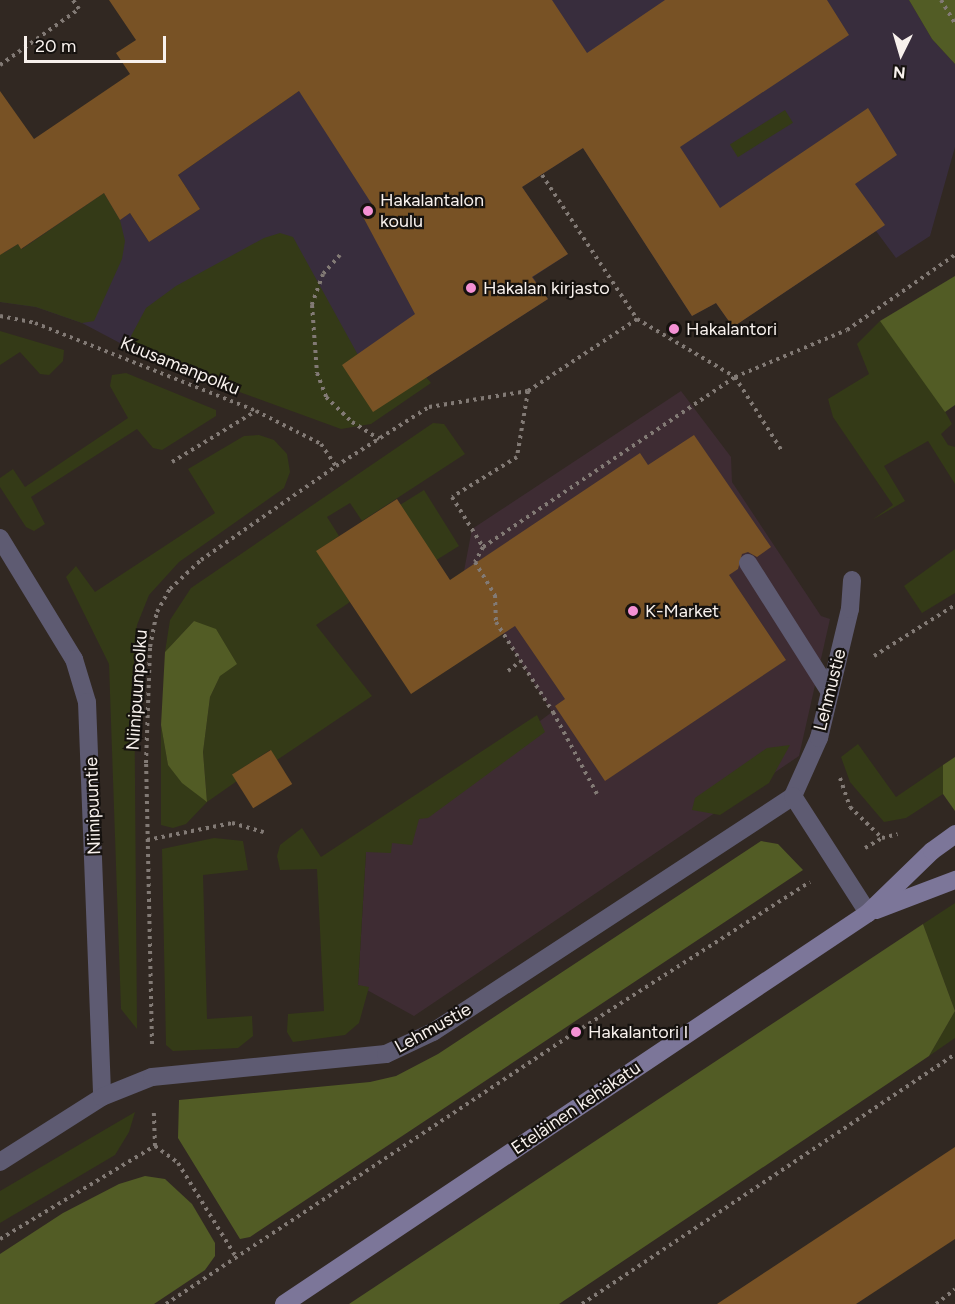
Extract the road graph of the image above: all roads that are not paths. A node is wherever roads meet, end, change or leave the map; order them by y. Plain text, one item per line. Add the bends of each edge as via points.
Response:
1 (0, 538) edge
2 (747, 563) dead end
3 (852, 580) dead end
4 (830, 692) junction
5 (793, 796) junction
6 (955, 834) edge
7 (955, 880) edge
8 (868, 913) junction
9 (102, 1097) junction
10 (0, 1162) edge
11 (284, 1304) edge

1 - 9 street, Niinipuuntie via 75,659 87,702
2 - 4 street
3 - 4 street, Lehmustie via 850,609
4 - 5 street, Lehmustie via 819,738
5 - 8 street
5 - 9 street, Lehmustie via 433,1032 386,1054 152,1077
6 - 8 street, Eteläinen kehäkatu
7 - 8 street, Eteläinen kehäkatu
8 - 11 street, Eteläinen kehäkatu
9 - 10 street, Lehmustie

